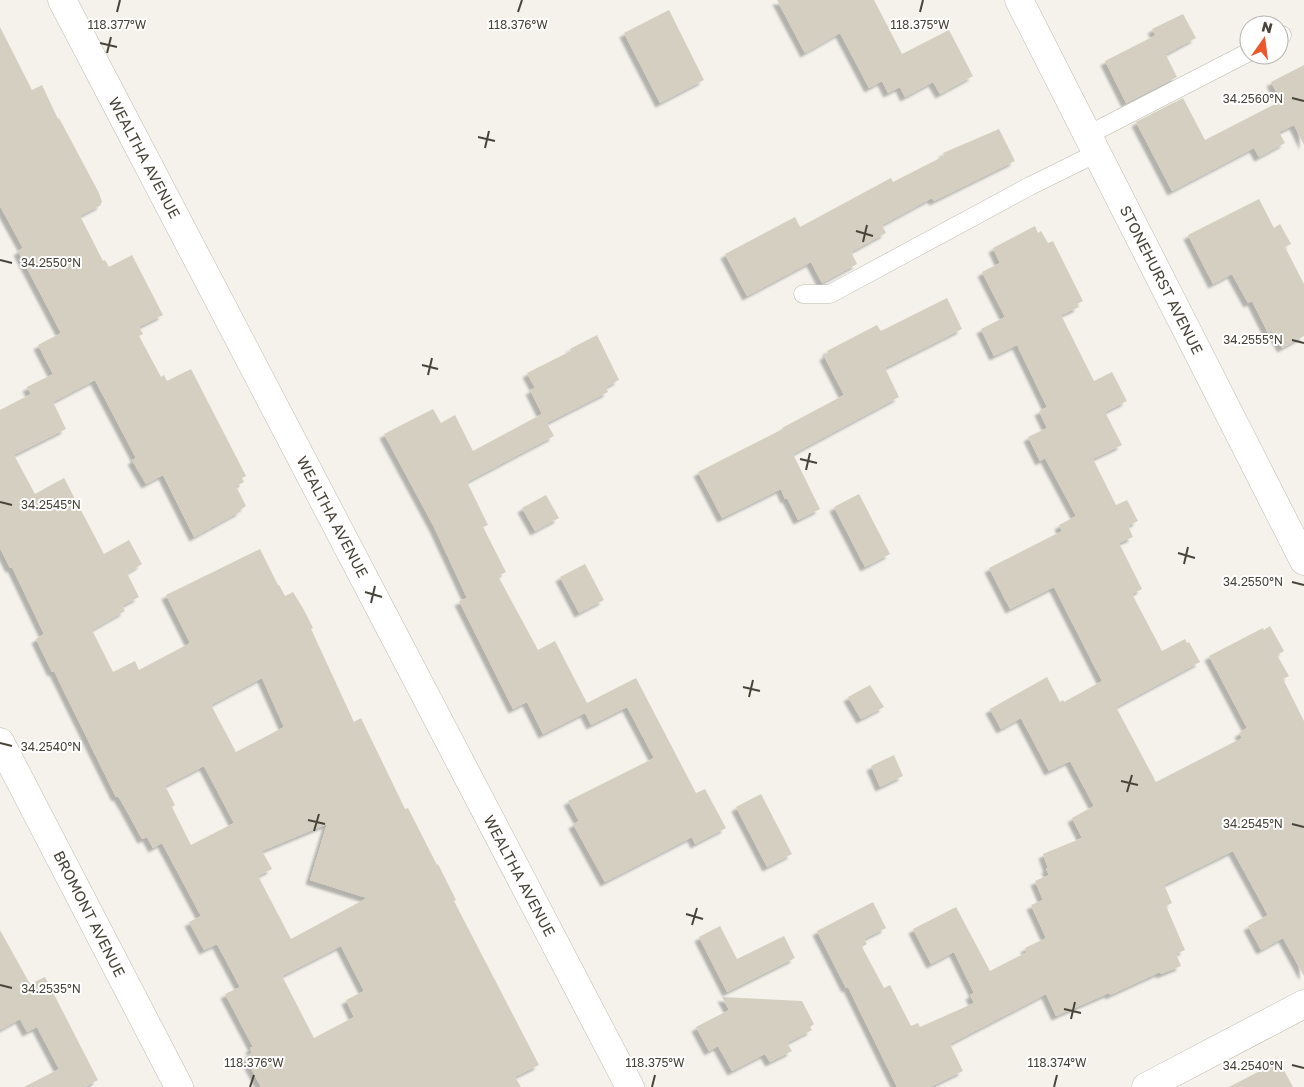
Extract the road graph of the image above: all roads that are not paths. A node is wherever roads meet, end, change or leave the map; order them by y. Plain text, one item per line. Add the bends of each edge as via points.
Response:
1 (62, 0) edge
2 (1019, 0) edge
3 (1239, 58) edge
4 (1092, 144) junction
5 (803, 294) dead end
6 (1304, 561) edge
7 (0, 742) edge
8 (1304, 1004) edge
9 (179, 1087) edge
10 (630, 1087) edge
11 (1146, 1087) edge

1 - 10 street, WEALTHA AVENUE
2 - 4 street, STONEHURST AVENUE
3 - 4 lane
4 - 5 lane via 1030,186 830,294
4 - 6 street, STONEHURST AVENUE
7 - 9 street, BROMONT AVENUE
8 - 11 street

